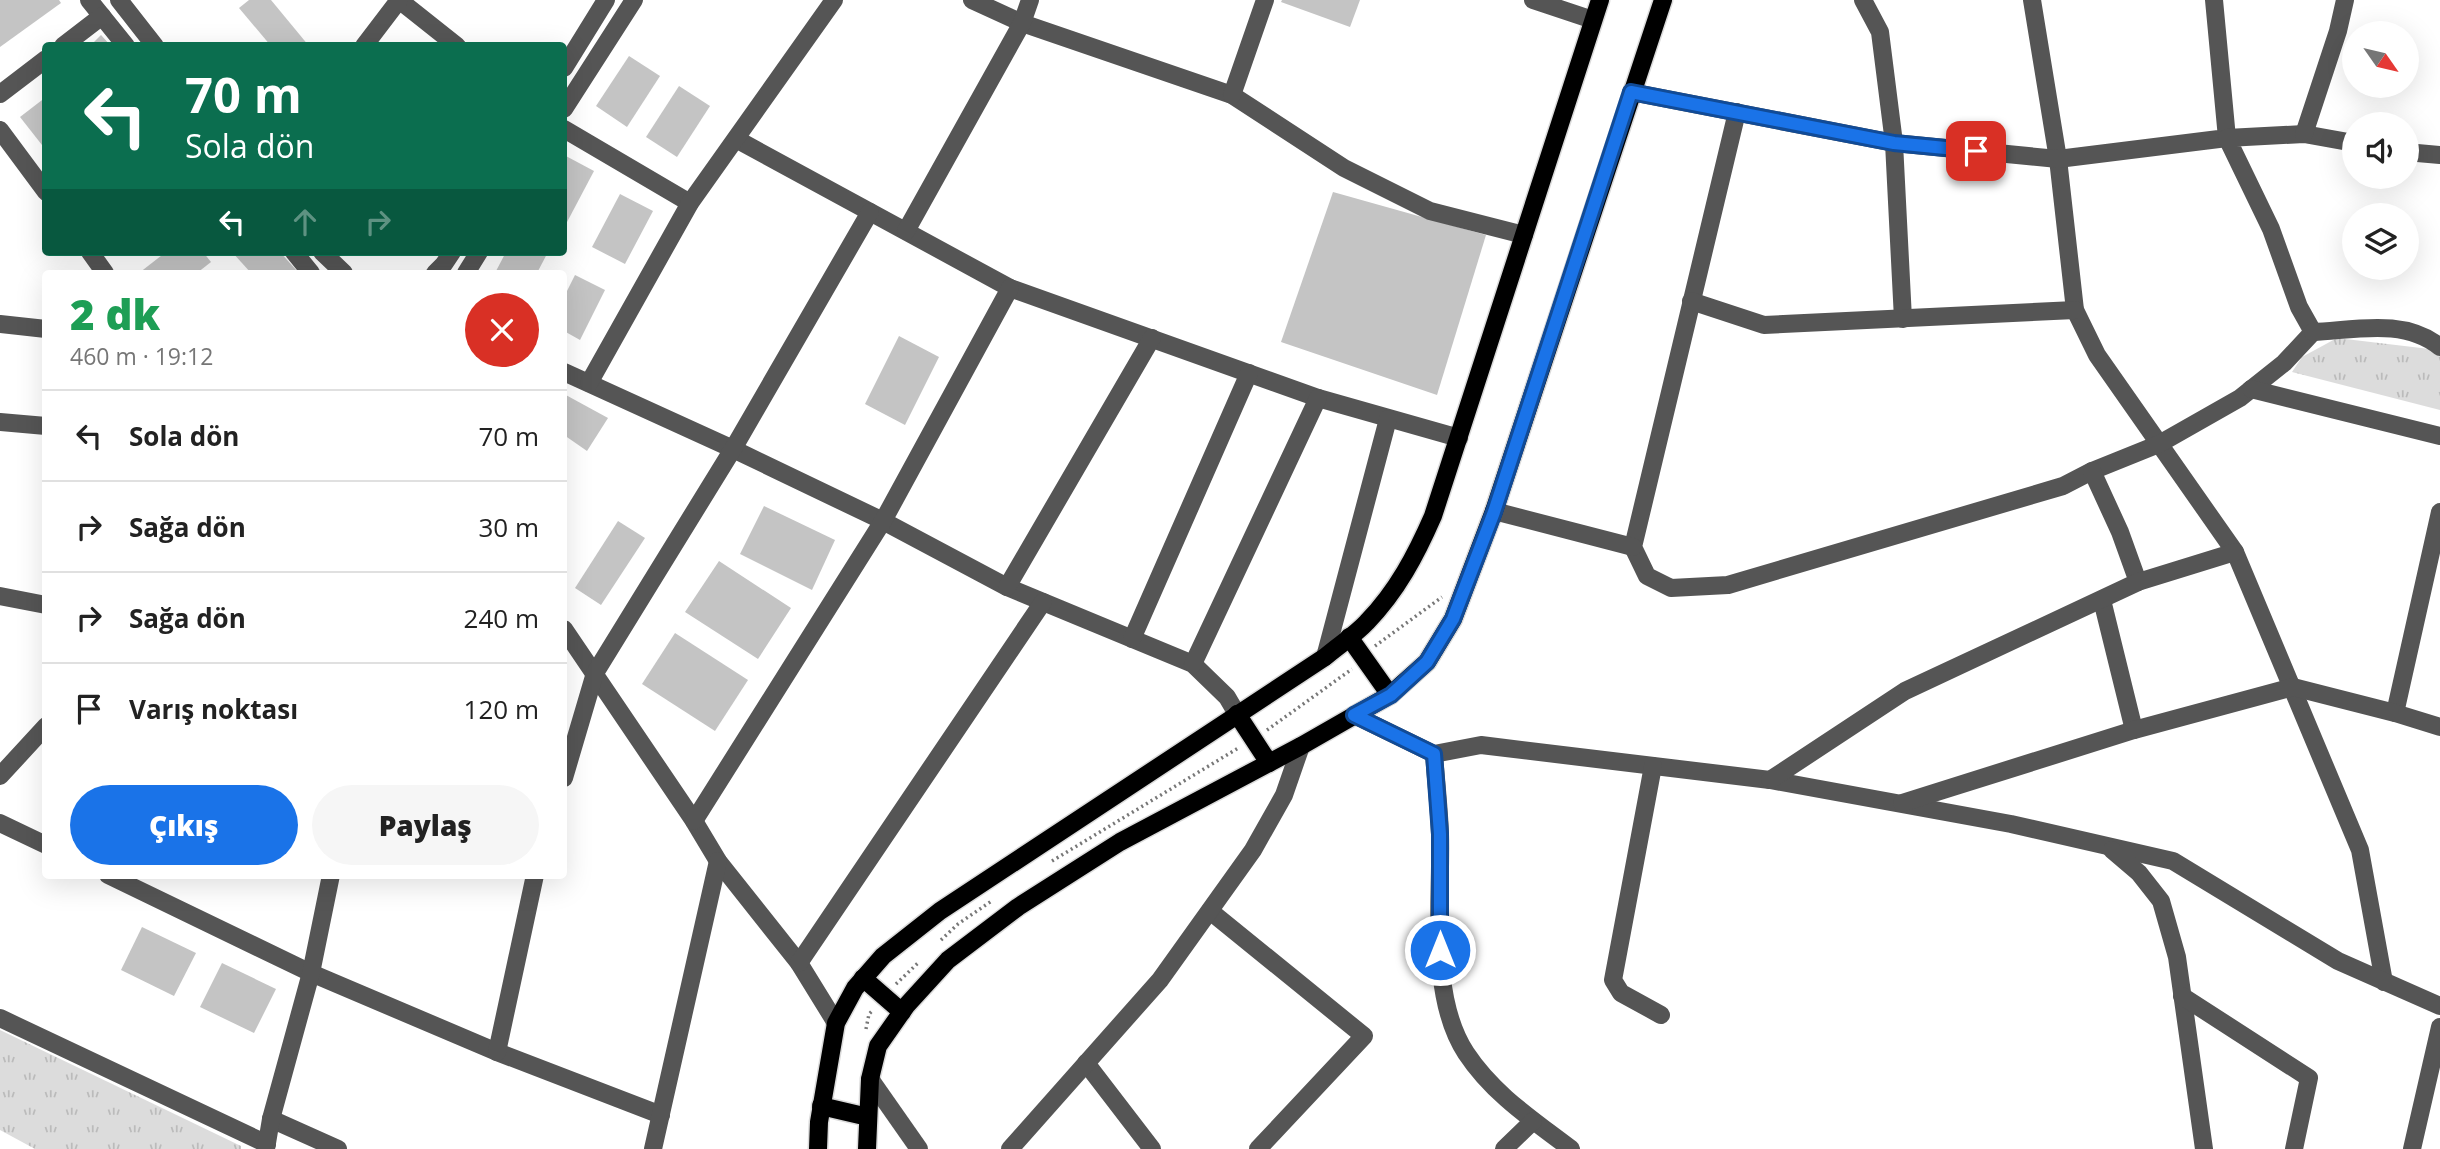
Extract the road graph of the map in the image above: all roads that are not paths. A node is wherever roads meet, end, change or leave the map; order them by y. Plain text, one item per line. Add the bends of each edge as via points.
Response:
1 (89, 0) edge
2 (606, 0) edge
3 (634, 0) edge
4 (834, 0) edge
5 (972, 0) edge
6 (1030, 0) edge
7 (1265, 0) edge
8 (1533, 0) edge
9 (1600, 0) edge
10 (1662, 0) edge
11 (1863, 0) edge
12 (2032, 0) edge
13 (2214, 0) edge
14 (2345, 0) edge
15 (127, 3) edge
16 (102, 16) junction
17 (1593, 20) junction
18 (1022, 23) junction
19 (68, 42) edge
20 (123, 42) edge
21 (152, 42) edge
22 (367, 42) edge
23 (452, 42) edge
24 (42, 62) edge
25 (567, 63) edge
26 (1631, 92) junction
27 (0, 94) edge
28 (1233, 95) junction
29 (567, 104) edge
30 (1737, 112) junction
31 (0, 130) edge
32 (567, 131) edge
33 (2304, 134) junction
34 (2227, 138) junction
35 (736, 139) junction
36 (2342, 141) edge
37 (1894, 143) junction
38 (2419, 153) edge
39 (2440, 155) edge
40 (2058, 159) junction
41 (42, 187) edge
42 (690, 203) junction
43 (870, 212) junction
44 (906, 231) junction
45 (1524, 235) junction
46 (296, 256) edge
47 (326, 256) edge
48 (449, 256) edge
49 (308, 270) edge
50 (341, 270) edge
51 (438, 270) edge
52 (1010, 288) junction
53 (1691, 300) junction
54 (2075, 310) junction
55 (1903, 319) junction
56 (0, 324) edge
57 (42, 329) edge
58 (2313, 332) junction
59 (1152, 338) junction
60 (2440, 347) edge
61 (567, 373) edge
62 (1249, 373) junction
63 (589, 383) junction
64 (2251, 389) junction
65 (1318, 398) junction
66 (1388, 419) junction
67 (0, 422) edge
68 (42, 426) edge
69 (2440, 436) edge
70 (1459, 438) junction
71 (2159, 444) junction
72 (733, 449) junction
73 (2091, 471) junction
74 (1494, 512) junction
75 (2440, 512) edge
76 (883, 521) junction
77 (1633, 547) junction
78 (2235, 552) junction
79 (2138, 582) junction
80 (1007, 587) junction
81 (0, 596) edge
82 (2102, 600) junction
83 (1043, 602) junction
84 (42, 604) edge
85 (567, 633) edge
86 (1349, 637) junction
87 (1132, 639) junction
88 (1325, 657) junction
89 (1193, 664) junction
90 (595, 673) junction
91 (2293, 687) junction
92 (1391, 695) junction
93 (2395, 713) junction
94 (1237, 714) junction
95 (1354, 715) junction
96 (2440, 727) edge
97 (42, 730) edge
98 (2134, 730) junction
99 (1301, 746) junction
100 (1434, 754) junction
101 (1269, 763) junction
102 (1653, 766) junction
103 (567, 768) edge
104 (0, 776) edge
105 (1770, 780) junction
106 (1898, 804) junction
107 (694, 821) junction
108 (0, 823) edge
109 (42, 843) edge
110 (2109, 848) junction
111 (718, 861) junction
112 (116, 879) edge
113 (330, 879) edge
114 (534, 879) edge
115 (1210, 911) junction
116 (799, 963) junction
117 (311, 973) junction
118 (863, 978) junction
119 (2384, 982) junction
120 (2182, 996) junction
121 (2438, 999) edge
122 (902, 1012) junction
123 (1661, 1015) dead end
124 (0, 1018) edge
125 (836, 1023) junction
126 (2440, 1027) edge
127 (497, 1052) junction
128 (1086, 1063) junction
129 (870, 1080) junction
130 (821, 1106) junction
131 (661, 1115) junction
132 (868, 1117) junction
133 (271, 1119) junction
134 (1534, 1121) junction
135 (266, 1147) edge
136 (338, 1149) edge
137 (653, 1149) edge
138 (818, 1149) edge
139 (867, 1149) edge
140 (919, 1149) edge
141 (1010, 1149) edge
142 (1153, 1149) edge
143 (1258, 1149) edge
144 (1504, 1149) edge
145 (1572, 1149) edge
146 (2204, 1149) edge
147 (2294, 1149) edge
148 (2412, 1149) edge

1 - 16 street
2 - 25 street
3 - 29 street
4 - 35 street
5 - 18 street
6 - 18 street
7 - 28 street
8 - 17 street
9 - 17 main road
10 - 26 main road
11 - 37 street via 1880,32
12 - 40 street
13 - 34 street
14 - 33 street
15 - 21 street
16 - 19 street
16 - 20 street
17 - 45 main road
18 - 28 street
18 - 44 street
22 - 23 street via 399,0
24 - 27 street
26 - 30 street
26 - 74 main road
28 - 45 street via 1344,168 1430,211
30 - 37 street
30 - 53 street
31 - 41 street
32 - 42 street
33 - 34 street
33 - 36 street
34 - 40 street
34 - 58 street via 2271,229 2298,307
35 - 42 street
35 - 43 street
37 - 40 street
37 - 55 street
38 - 39 street
40 - 54 street
42 - 63 street
43 - 44 street
43 - 72 street
44 - 52 street
45 - 70 main road
46 - 49 street
47 - 50 street
48 - 51 street
52 - 59 street
52 - 76 street
53 - 55 street via 1764,325
53 - 77 street
54 - 55 street
54 - 71 street via 2097,355
56 - 57 street
58 - 60 street via 2399,328 2421,334
58 - 64 street
59 - 62 street
59 - 80 street
61 - 63 street
62 - 65 street
62 - 87 street
63 - 72 street
64 - 69 street
64 - 71 street
65 - 66 street
65 - 89 street
66 - 70 street
66 - 88 street
67 - 68 street
70 - 86 main road via 1420,547 1386,600
71 - 73 street
71 - 78 street
72 - 76 street
72 - 90 street
73 - 77 street via 2063,486 1728,585 1671,588 1647,576
73 - 79 street
74 - 77 street
74 - 92 main road via 1453,619 1427,662
75 - 93 street
76 - 80 street
76 - 107 street
78 - 79 street
78 - 91 street
79 - 82 street
80 - 83 street
81 - 84 street
82 - 98 street
82 - 105 street via 1905,691
83 - 87 street
83 - 116 street
85 - 90 street
86 - 88 main road
86 - 92 main road
87 - 89 street
88 - 94 main road
89 - 94 street via 1227,697
90 - 103 street
90 - 107 street
91 - 93 street
91 - 98 street
91 - 119 street via 2360,850
92 - 95 main road
93 - 96 street
94 - 101 main road
94 - 118 main road via 940,911
95 - 99 main road
95 - 100 street
97 - 104 street
98 - 106 street
99 - 101 main road
99 - 115 street via 1284,795
100 - 102 street via 1481,745
100 - 134 street via 1440,834 1440,950 1448,1016 1465,1052 1489,1083
101 - 122 main road via 1120,842 1017,907 948,960
102 - 105 street
102 - 123 street via 1613,980 1621,993
105 - 106 street
106 - 110 street
107 - 111 street
108 - 109 street
110 - 119 street via 2174,861 2338,961
110 - 120 street via 2139,873 2161,901 2177,957
111 - 116 street
111 - 131 street
112 - 117 street
113 - 117 street
114 - 127 street
115 - 128 street via 1160,980
115 - 143 street via 1363,1037
116 - 125 street
117 - 127 street
117 - 133 street
118 - 122 main road
118 - 125 main road
119 - 121 street
120 - 146 street
120 - 147 street via 2309,1078
122 - 129 main road via 878,1045
124 - 135 street
125 - 130 main road
126 - 148 street
127 - 131 street
128 - 141 street
128 - 142 street
129 - 132 main road
129 - 140 street
130 - 132 main road
130 - 138 main road
131 - 137 street
132 - 139 main road
133 - 135 street
133 - 136 street
134 - 144 street
134 - 145 street

